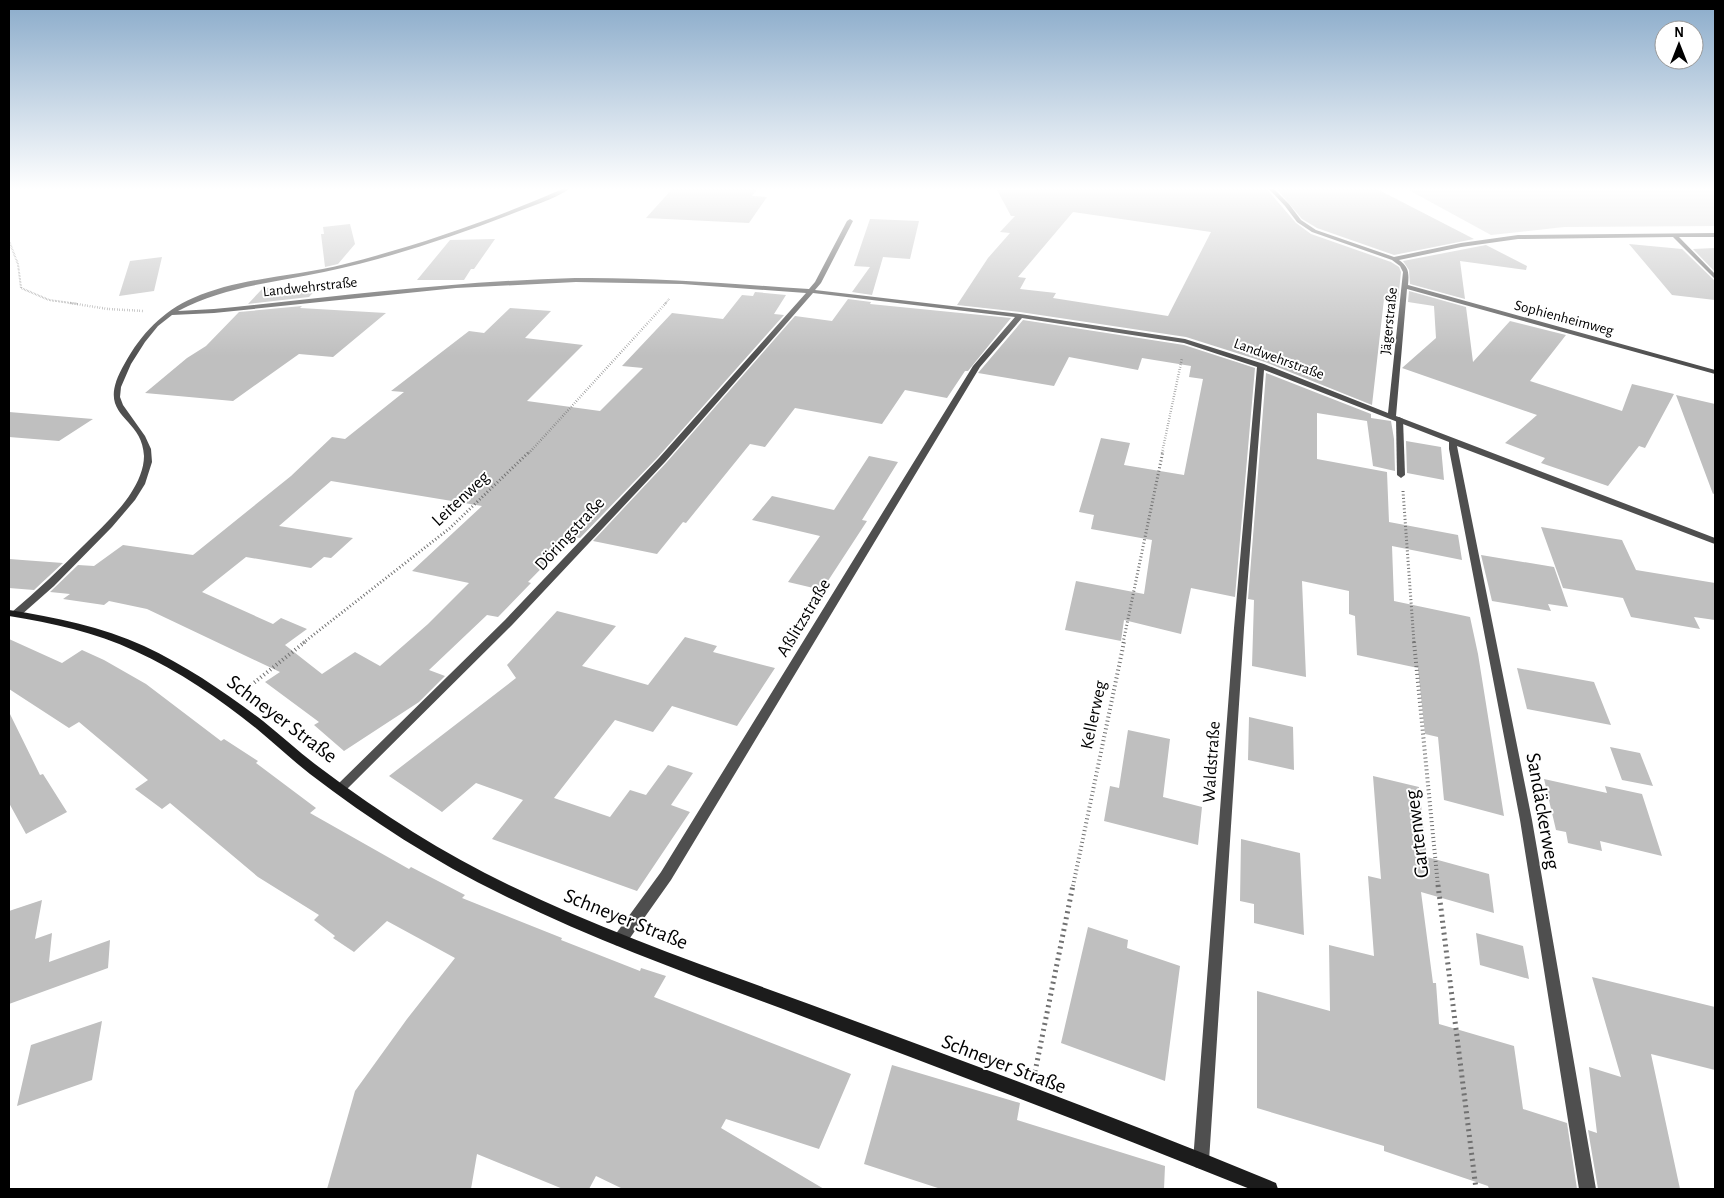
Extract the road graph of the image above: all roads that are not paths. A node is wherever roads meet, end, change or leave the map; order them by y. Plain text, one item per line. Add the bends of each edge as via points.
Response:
1 (419, 244) edge
2 (838, 244) edge
3 (1351, 244) edge
4 (1476, 244) edge
5 (1683, 244) edge
6 (1394, 259) junction
7 (1715, 277) edge
8 (1405, 286) junction
9 (811, 291) junction
10 (170, 313) junction
11 (1020, 316) junction
12 (1261, 366) junction
13 (1715, 372) edge
14 (1395, 418) junction
15 (1453, 441) junction
16 (1401, 475) road end
17 (1715, 541) edge
18 (12, 614) edge
19 (340, 788) junction
20 (620, 940) junction
21 (1201, 1161) junction
22 (1270, 1189) edge
23 (1588, 1189) edge

1 - 10 street via 343,266 222,290 191,300
2 - 9 street
3 - 6 street
4 - 6 street
5 - 7 street
6 - 8 street, Jägerstraße via 1406,272
8 - 13 street, Sophienheimweg
8 - 14 street, Jägerstraße
9 - 10 street, Landwehrstraße via 682,282 513,282
9 - 11 street, Landwehrstraße
9 - 19 street, Döringstraße via 629,495 509,622
10 - 18 street via 136,351 120,378 116,392 117,404 144,442 148,456 134,496 35,600
11 - 12 street, Landwehrstraße via 1185,341
11 - 20 street, Aßlitzstraße via 972,374 666,876
12 - 14 street, Landwehrstraße
12 - 21 street, Waldstraße
14 - 15 street, Landwehrstraße
14 - 16 street, Jägerstraße
15 - 17 street, Landwehrstraße
15 - 23 street, Sandäckerweg via 1526,820
18 - 19 street, Schneyer Straße via 76,627 136,647 183,672 229,703
19 - 20 street, Schneyer Straße via 376,815 463,868
20 - 21 street, Schneyer Straße
21 - 22 street, Schneyer Straße

